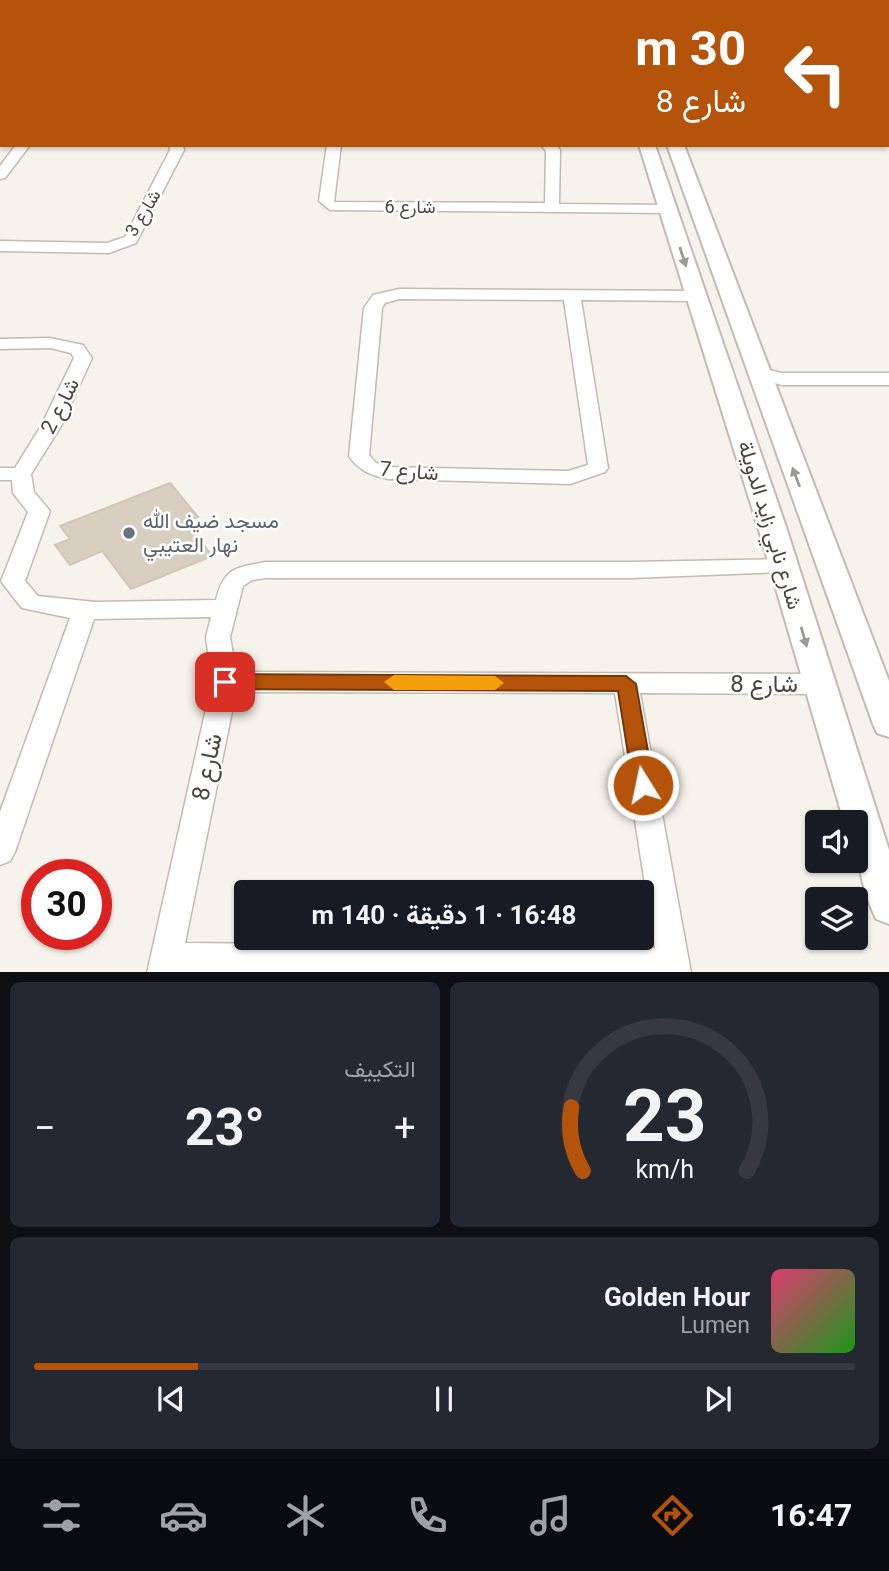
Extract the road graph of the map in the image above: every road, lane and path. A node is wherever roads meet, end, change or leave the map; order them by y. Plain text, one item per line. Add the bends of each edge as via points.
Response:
1 (21, 147) edge
2 (175, 147) edge
3 (334, 147) edge
4 (550, 147) edge
5 (664, 153) edge
6 (0, 175) edge
7 (552, 207) junction
8 (667, 209) junction
9 (0, 246) edge
10 (572, 296) junction
11 (696, 296) junction
12 (0, 344) edge
13 (889, 379) edge
14 (761, 384) junction
15 (849, 385) junction
16 (889, 392) edge
17 (10, 474) edge
18 (809, 510) junction
19 (767, 512) junction
20 (828, 561) junction
21 (783, 564) junction
22 (225, 608) junction
23 (85, 610) junction
24 (225, 682) junction
25 (626, 684) junction
26 (817, 684) junction
27 (889, 724) edge
28 (0, 852) edge
29 (889, 907) edge
30 (164, 965) edge
31 (674, 968) edge

1 - 6 street
2 - 9 street, شارع 3 via 131,240 109,248
3 - 7 street, شارع 6 via 326,201 330,206
4 - 7 street
5 - 8 street, شارع نابي زايد الدويلة
5 - 14 street, شارع نابي زايد الدويلة
7 - 8 street, شارع 6
8 -> 11 street, شارع نابي زايد الدويلة
10 - 10 street, شارع 7 via 399,294 379,299 373,308 359,456 369,467 388,473 569,478 598,468
10 - 11 street, شارع 7
11 - 19 street, شارع نابي زايد الدويلة
12 - 17 street, شارع 2 via 50,344 77,349 83,358 51,426
13 - 15 street
14 - 15 street via 787,391
18 -> 14 street, شارع نابي زايد الدويلة
15 - 16 street
17 - 23 street via 39,511 13,581 18,593 32,603
18 - 19 street via 806,524 800,528 779,523
18 - 20 street, شارع نابي زايد الدويلة
19 - 21 street, شارع نابي زايد الدويلة
20 - 21 street via 803,546 785,551
20 - 27 street, شارع نابي زايد الدويلة
21 - 22 street via 632,570 266,570 246,573 232,582
21 -> 26 street, شارع نابي زايد الدويلة
22 - 23 street
22 - 24 street via 218,637
23 - 28 street
24 - 25 street, شارع 8
24 - 30 street, شارع 8
25 - 26 street, شارع 8
25 - 31 street, شارع 8
26 - 29 street, شارع نابي زايد الدويلة
30 - 31 street, شارع 8

